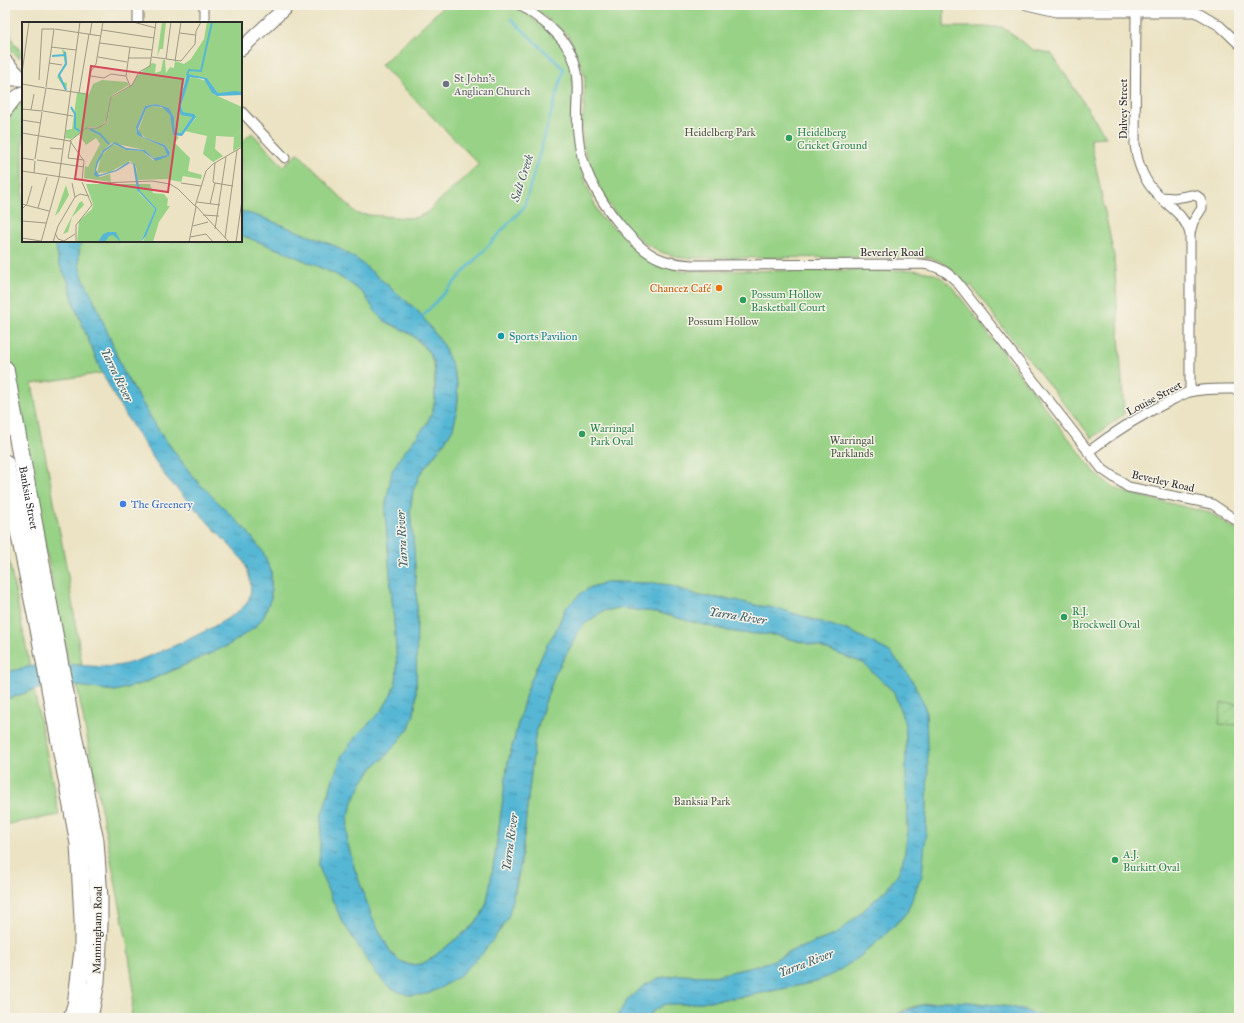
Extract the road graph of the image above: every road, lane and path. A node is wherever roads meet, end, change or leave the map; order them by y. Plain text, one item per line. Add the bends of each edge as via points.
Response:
1 (138, 5) edge
2 (204, 5) edge
3 (288, 5) edge
4 (520, 5) edge
5 (1027, 5) edge
6 (1136, 13) junction
7 (138, 22) edge
8 (204, 22) edge
9 (1239, 44) edge
10 (242, 48) edge
11 (5, 61) edge
12 (5, 79) edge
13 (22, 79) edge
14 (22, 93) edge
15 (5, 111) edge
16 (242, 112) edge
17 (285, 158) dead end
18 (1160, 197) junction
19 (1190, 236) junction
20 (5, 368) edge
21 (1239, 389) edge
22 (1190, 392) junction
23 (1088, 452) junction
24 (5, 463) edge
25 (1239, 522) edge
26 (46, 628) junction
27 (87, 842) junction
28 (72, 1018) edge
29 (89, 1018) edge

1 - 7 street
2 - 8 street
3 - 10 main road
4 - 23 street, Beverley Road via 565,42 575,63 578,135 582,158 604,205 633,240 646,251 666,261 691,265 936,266 957,282
5 - 6 street via 1057,12
6 - 9 street via 1196,12 1220,26
6 - 18 street, Dalvey Street via 1136,152 1146,180
11 - 13 main road
12 - 13 main road
14 - 15 main road
16 - 17 street
18 - 19 street, Dalvey Street via 1181,216
18 - 19 street, Dalvey Street via 1192,195 1200,198 1202,208 1191,225
19 - 22 street, Dalvey Street
20 - 26 highway, Banksia Street
21 - 22 street, Louise Street
22 - 23 street, Louise Street via 1135,420
23 - 25 street, Beverley Road via 1102,469 1128,487 1212,504
24 - 26 highway, Banksia Street
26 - 27 highway
27 - 28 highway, Manningham Road via 83,951
27 - 29 highway, Manningham Road via 99,890 96,982

